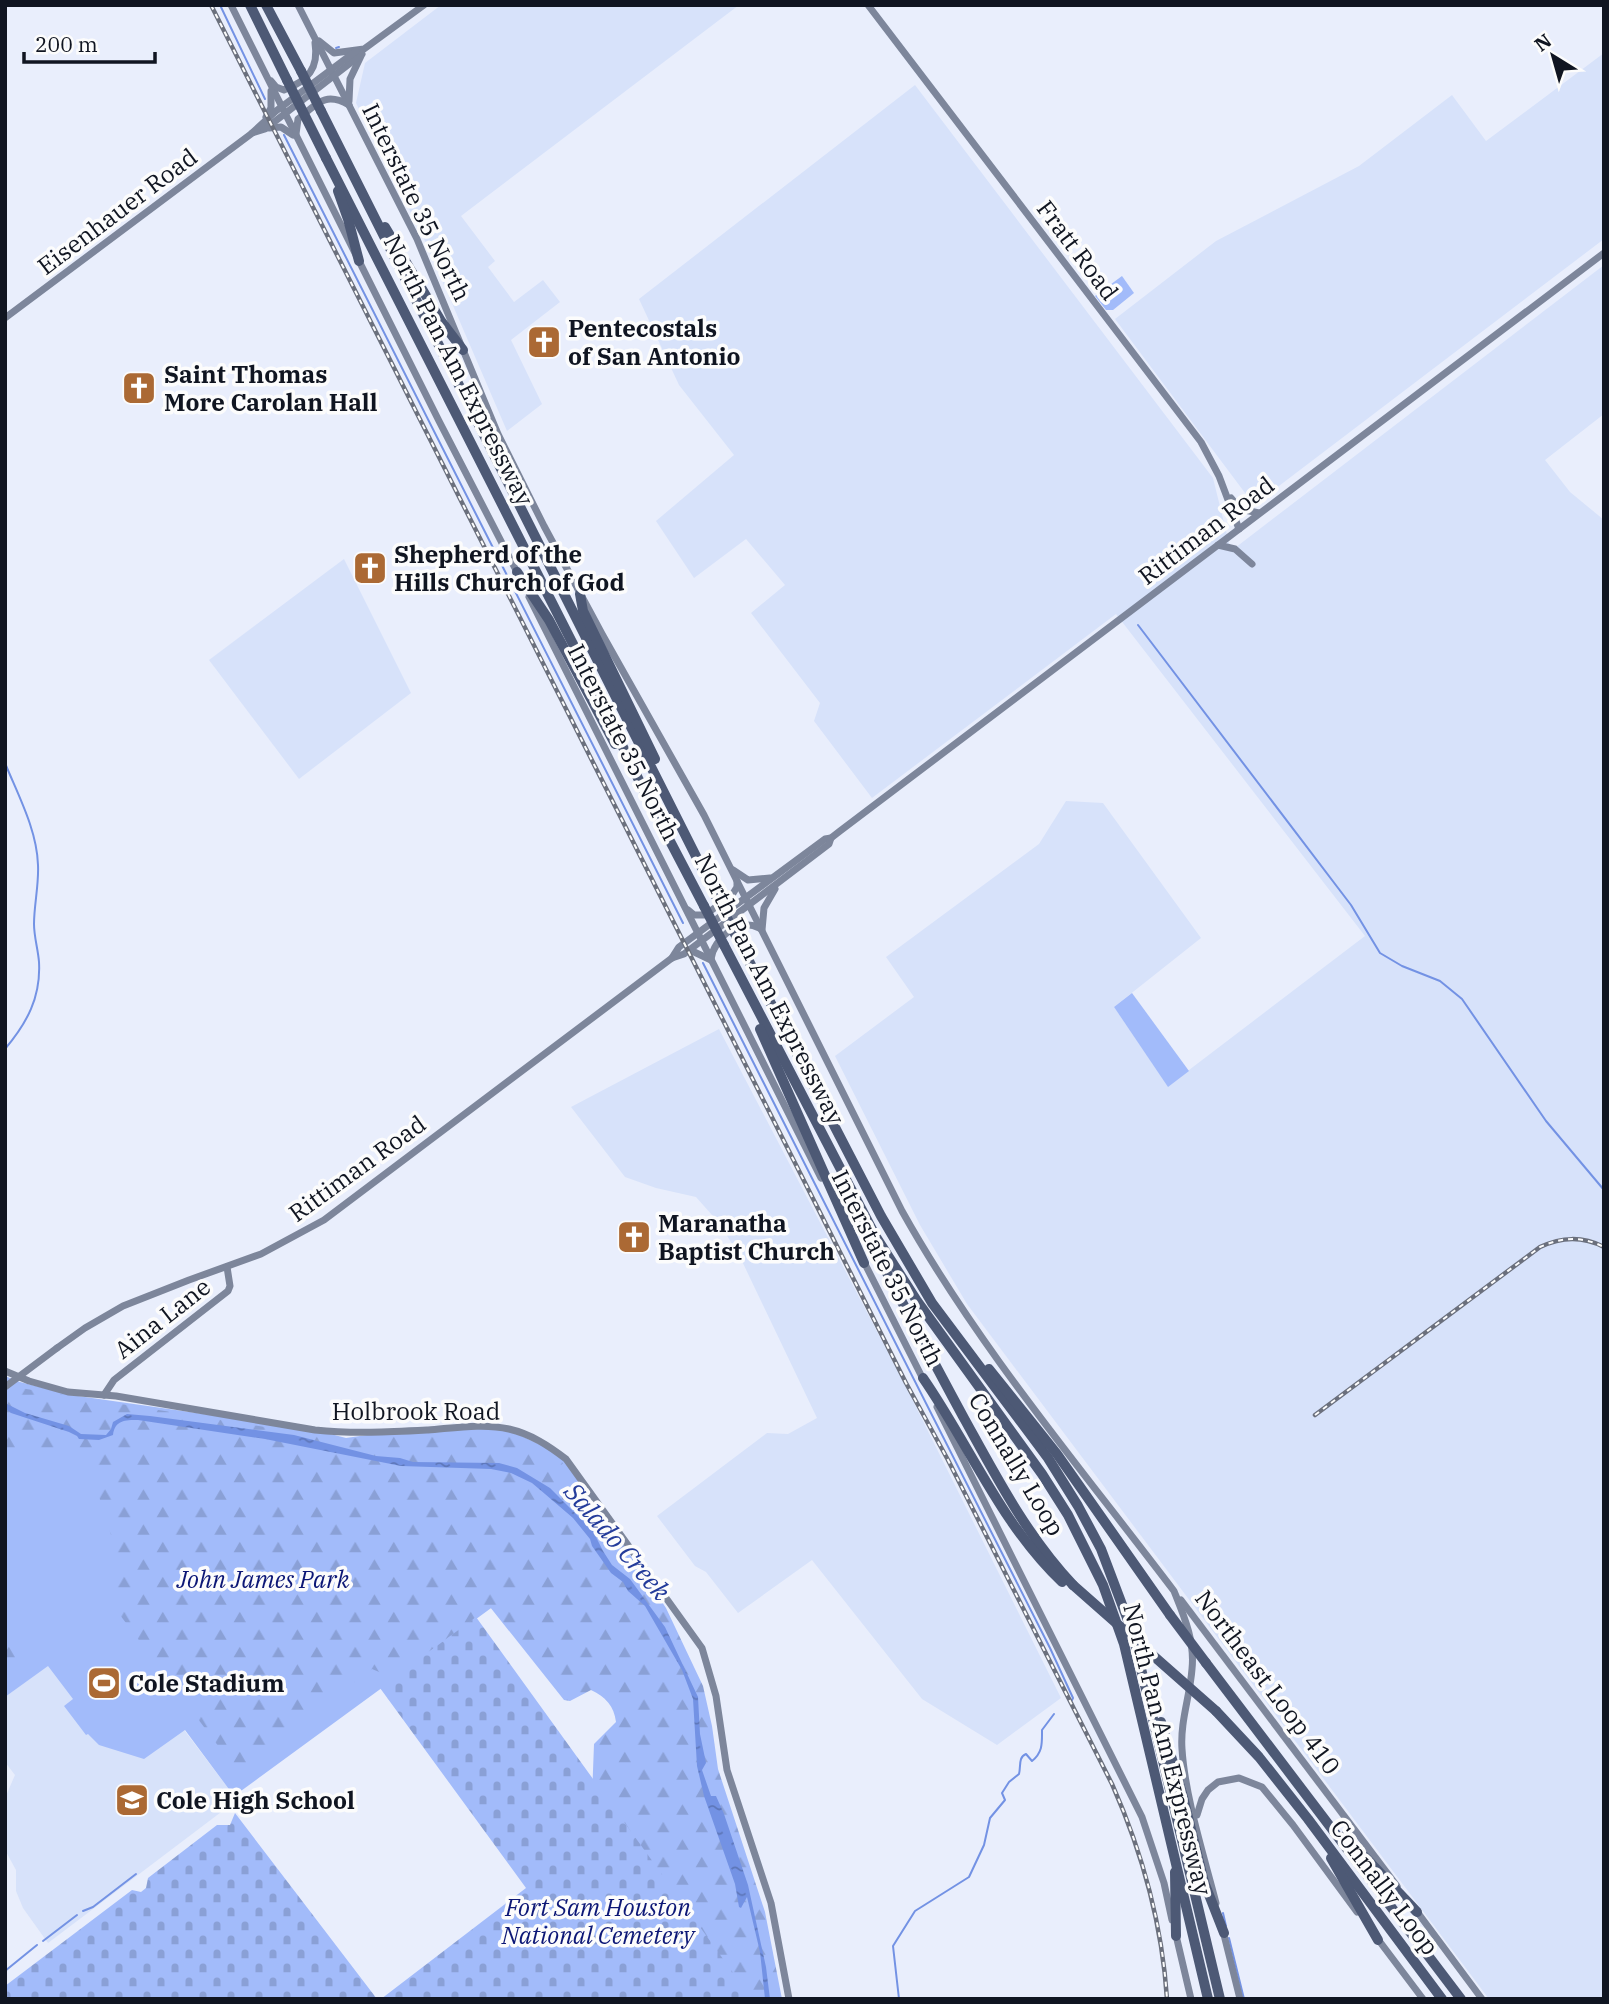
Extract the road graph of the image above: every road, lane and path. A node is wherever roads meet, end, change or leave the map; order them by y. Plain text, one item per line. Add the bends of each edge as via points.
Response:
1 (231, 5) edge
2 (250, 5) edge
3 (267, 5) edge
4 (273, 5) edge
5 (298, 5) edge
6 (425, 5) edge
7 (869, 5) edge
8 (314, 36) junction
9 (361, 51) junction
10 (299, 68) junction
11 (333, 73) junction
12 (266, 74) junction
13 (349, 105) junction
14 (282, 111) junction
15 (322, 114) junction
16 (263, 125) junction
17 (296, 138) junction
18 (326, 158) junction
19 (1604, 253) edge
20 (359, 261) junction
21 (5, 318) edge
22 (463, 350) junction
23 (1223, 485) junction
24 (1259, 514) junction
25 (1240, 529) junction
26 (1218, 545) junction
27 (1252, 565) dead end
28 (517, 572) junction
29 (580, 594) junction
30 (649, 801) junction
31 (673, 809) junction
32 (733, 870) junction
33 (778, 878) junction
34 (737, 880) junction
35 (747, 902) junction
36 (687, 909) junction
37 (761, 931) junction
38 (700, 937) junction
39 (724, 946) junction
40 (679, 947) junction
41 (690, 950) junction
42 (672, 958) junction
43 (711, 960) junction
44 (796, 1086) junction
45 (896, 1242) junction
46 (864, 1263) junction
47 (227, 1267) junction
48 (5, 1371) edge
49 (923, 1378) junction
50 (5, 1387) edge
51 (104, 1395) junction
52 (1114, 1578) junction
53 (1071, 1587) junction
54 (1174, 1591) junction
55 (1294, 1777) junction
56 (1308, 1819) junction
57 (1196, 1822) junction
58 (1176, 1861) junction
59 (1417, 1912) junction
60 (1224, 1933) junction
61 (1176, 1936) junction
62 (1378, 1940) junction
63 (789, 1999) edge
64 (1191, 1999) edge
65 (1208, 1999) edge
66 (1220, 1999) edge
67 (1240, 1999) edge
68 (1423, 1999) edge
69 (1442, 1999) edge
70 (1461, 1999) edge
71 (1482, 1999) edge

1 - 12 main road, Interstate 35 North
2 - 18 highway, North Pan Am Expressway, bridge
3 - 10 highway, North Pan Am Expressway
4 - 10 highway
5 - 8 main road, Interstate 35 North
6 - 9 main road, Eisenhauer Road
7 - 23 main road, Fratt Road via 1193,431
8 - 9 main road via 334,53
8 - 11 main road, Interstate 35 North
8 - 12 main road via 316,61 309,74 284,90
9 - 11 main road, Eisenhauer Road
9 - 13 main road via 350,79
10 - 15 highway, North Pan Am Expressway, bridge
11 - 13 main road, Interstate 35 North
11 - 14 main road, Eisenhauer Road
12 - 14 main road, Interstate 35 North
12 - 16 main road via 272,99
13 - 17 main road via 333,97 323,100 298,118
13 - 22 main road, Interstate 35 North via 417,239
14 - 16 main road, Eisenhauer Road
14 - 17 main road, Interstate 35 North
15 - 22 highway via 441,321
15 - 31 highway, North Pan Am Expressway
16 - 17 main road via 281,127
16 - 21 main road, Eisenhauer Road
17 - 20 main road, Interstate 35 North
18 - 20 highway
18 - 30 highway, North Pan Am Expressway
19 - 24 main road, Rittiman Road
20 - 28 main road, Interstate 35 North
22 - 29 main road, Interstate 35 North via 498,434
23 - 24 main road via 1240,509
23 - 25 main road, Fratt Road
24 - 25 main road, Rittiman Road
25 - 26 main road, Rittiman Road
26 - 27 main road via 1235,549
26 - 33 main road, Rittiman Road
28 - 30 highway via 549,620
28 - 36 main road, Interstate 35 North
29 - 31 highway via 583,611 642,729
29 - 32 main road, Interstate 35 North
30 - 39 highway, North Pan Am Expressway, bridge
31 - 45 highway, North Pan Am Expressway, bridge
32 - 33 main road via 748,880
32 - 34 main road, Interstate 35 North
33 - 35 main road, Rittiman Road
33 - 37 main road via 766,901
34 - 35 main road, Interstate 35 North
34 - 36 main road via 732,895 705,915
35 - 37 main road, Interstate 35 North
35 - 38 main road, Rittiman Road
36 - 38 main road, Interstate 35 North
36 - 40 main road via 690,926
37 - 43 main road via 751,924 739,926 717,942
37 - 54 main road, Interstate 35 North via 920,1244 971,1322
38 - 40 main road, Rittiman Road
38 - 41 main road, Rittiman Road
38 - 43 main road, Interstate 35 North
39 - 44 highway, North Pan Am Expressway
39 - 46 highway
40 - 42 main road, Rittiman Road
41 - 42 main road, Rittiman Road
41 - 43 main road
42 - 47 main road, Rittiman Road via 324,1220
43 - 46 main road, Interstate 35 North
44 - 53 highway, Connally Loop via 891,1283 1004,1492
44 - 58 highway, North Pan Am Expressway via 901,1277 1051,1487 1090,1557 1124,1644
45 - 52 highway, North Pan Am Expressway via 932,1303 1064,1482
45 - 55 highway, Connally Loop, bridge
46 - 49 main road, Interstate 35 North
47 - 50 main road, Rittiman Road, bridge via 123,1306
47 - 51 main road, Aina Lane via 228,1291 114,1380
48 - 51 main road, Holbrook Road via 68,1392
49 - 53 highway via 1006,1515 1031,1549
49 - 61 main road, Interstate 35 North via 1142,1817
51 - 63 main road, Holbrook Road via 342,1433 500,1427 541,1441 566,1459 702,1648 716,1696 727,1770 771,1903
52 - 60 highway via 1134,1625 1204,1882
52 - 66 highway, North Pan Am Expressway via 1141,1664
53 - 56 highway, Connally Loop, bridge via 1216,1711
54 - 57 main road, Interstate 35 North via 1193,1656 1182,1749
54 - 59 main road, Northeast Loop 410
55 - 59 highway
55 - 70 highway, Connally Loop
56 - 62 highway
56 - 69 highway, Connally Loop
57 - 60 main road, Interstate 35 North
57 - 62 main road via 1198,1806 1218,1782 1239,1778 1262,1787
58 - 61 highway
58 - 65 highway, North Pan Am Expressway
59 - 71 main road, Northeast Loop 410
60 - 67 main road, Interstate 35 North
61 - 64 main road, Interstate 35 North
62 - 68 main road

